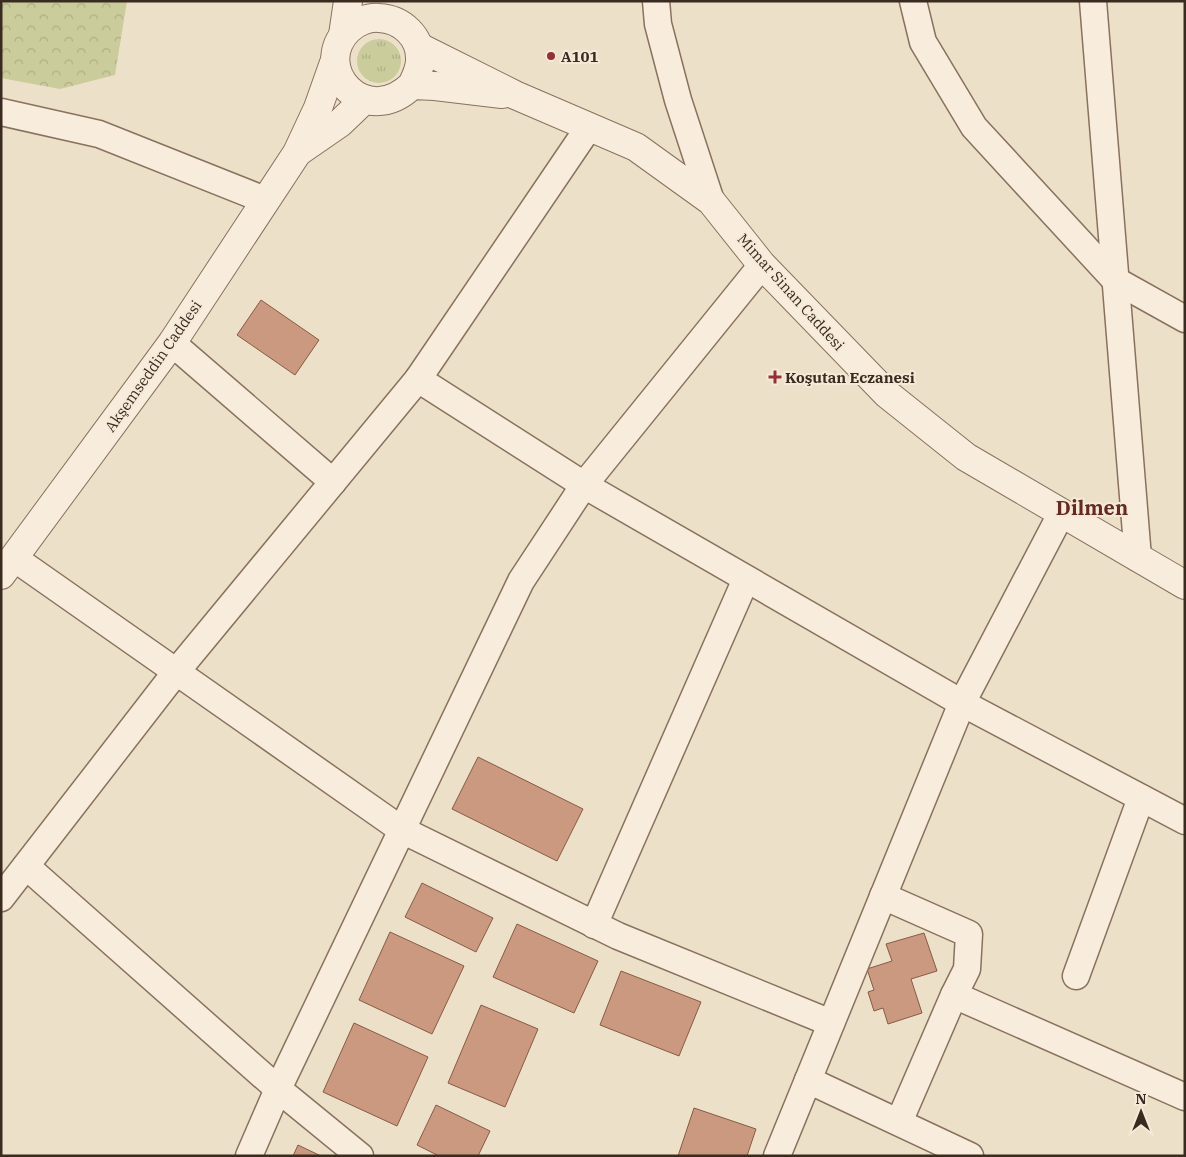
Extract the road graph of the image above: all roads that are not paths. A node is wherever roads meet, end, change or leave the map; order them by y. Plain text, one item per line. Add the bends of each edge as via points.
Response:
1 (348, 1) edge
2 (656, 1) edge
3 (913, 1) edge
4 (1093, 1) edge
5 (387, 10) edge
6 (339, 47) junction
7 (418, 47) junction
8 (412, 85) junction
9 (515, 95) junction
10 (364, 100) junction
11 (1, 112) edge
12 (590, 127) junction
13 (297, 153) junction
14 (265, 200) junction
15 (711, 201) junction
16 (762, 265) junction
17 (1116, 280) junction
18 (1185, 319) edge
19 (172, 343) junction
20 (418, 379) junction
21 (333, 482) junction
22 (584, 485) junction
23 (1061, 514) junction
24 (1138, 558) junction
25 (8, 567) edge
26 (746, 579) junction
27 (1185, 585) edge
28 (176, 672) junction
29 (962, 703) junction
30 (1141, 798) junction
31 (1185, 821) edge
32 (402, 830) junction
33 (26, 866) junction
34 (883, 896) junction
35 (1, 898) edge
36 (594, 925) junction
37 (1076, 976) dead end
38 (954, 995) junction
39 (831, 1023) junction
40 (808, 1080) junction
41 (278, 1090) junction
42 (1185, 1097) edge
43 (899, 1122) junction
44 (249, 1156) edge
45 (360, 1156) edge
46 (777, 1156) edge
47 (970, 1156) edge

1 - 6 street
2 - 15 street via 658,24 673,81
3 - 17 street via 923,42 974,128
4 - 17 street
5 - 6 street via 378,17 364,19 353,26
5 - 7 street via 412,35
6 - 10 street via 338,73 353,94
6 - 13 street via 318,108
7 - 8 street via 418,73
7 - 9 street
8 - 9 street
8 - 10 street via 390,100
9 - 12 street, Mimar Sinan Caddesi
10 - 13 street via 340,123
11 - 14 street via 99,134
12 - 15 street, Mimar Sinan Caddesi via 636,147
12 - 20 street
13 - 14 street, Akşemseddin Caddesi
14 - 19 street, Akşemseddin Caddesi
15 - 16 street, Mimar Sinan Caddesi
16 - 22 street
16 - 23 street, Mimar Sinan Caddesi via 887,394 966,457
17 - 18 street
17 - 24 street
19 - 21 street
19 - 25 street, Akşemseddin Caddesi
20 - 21 street
20 - 22 street
21 - 28 street
22 - 26 street
22 - 32 street via 521,581
23 - 24 street, Mimar Sinan Caddesi
23 - 29 street
24 - 27 street, Mimar Sinan Caddesi
25 - 28 street
26 - 29 street
26 - 36 street
28 - 32 street
28 - 33 street
29 - 30 street
29 - 34 street
30 - 31 street
30 - 37 street
32 - 36 street
32 - 41 street
33 - 35 street
33 - 41 street
34 - 38 street via 969,934 967,969
34 - 39 street
36 - 39 street
38 - 42 street
38 - 43 street
39 - 40 street
40 - 43 street
40 - 46 street
41 - 44 street
41 - 45 street
43 - 47 street

